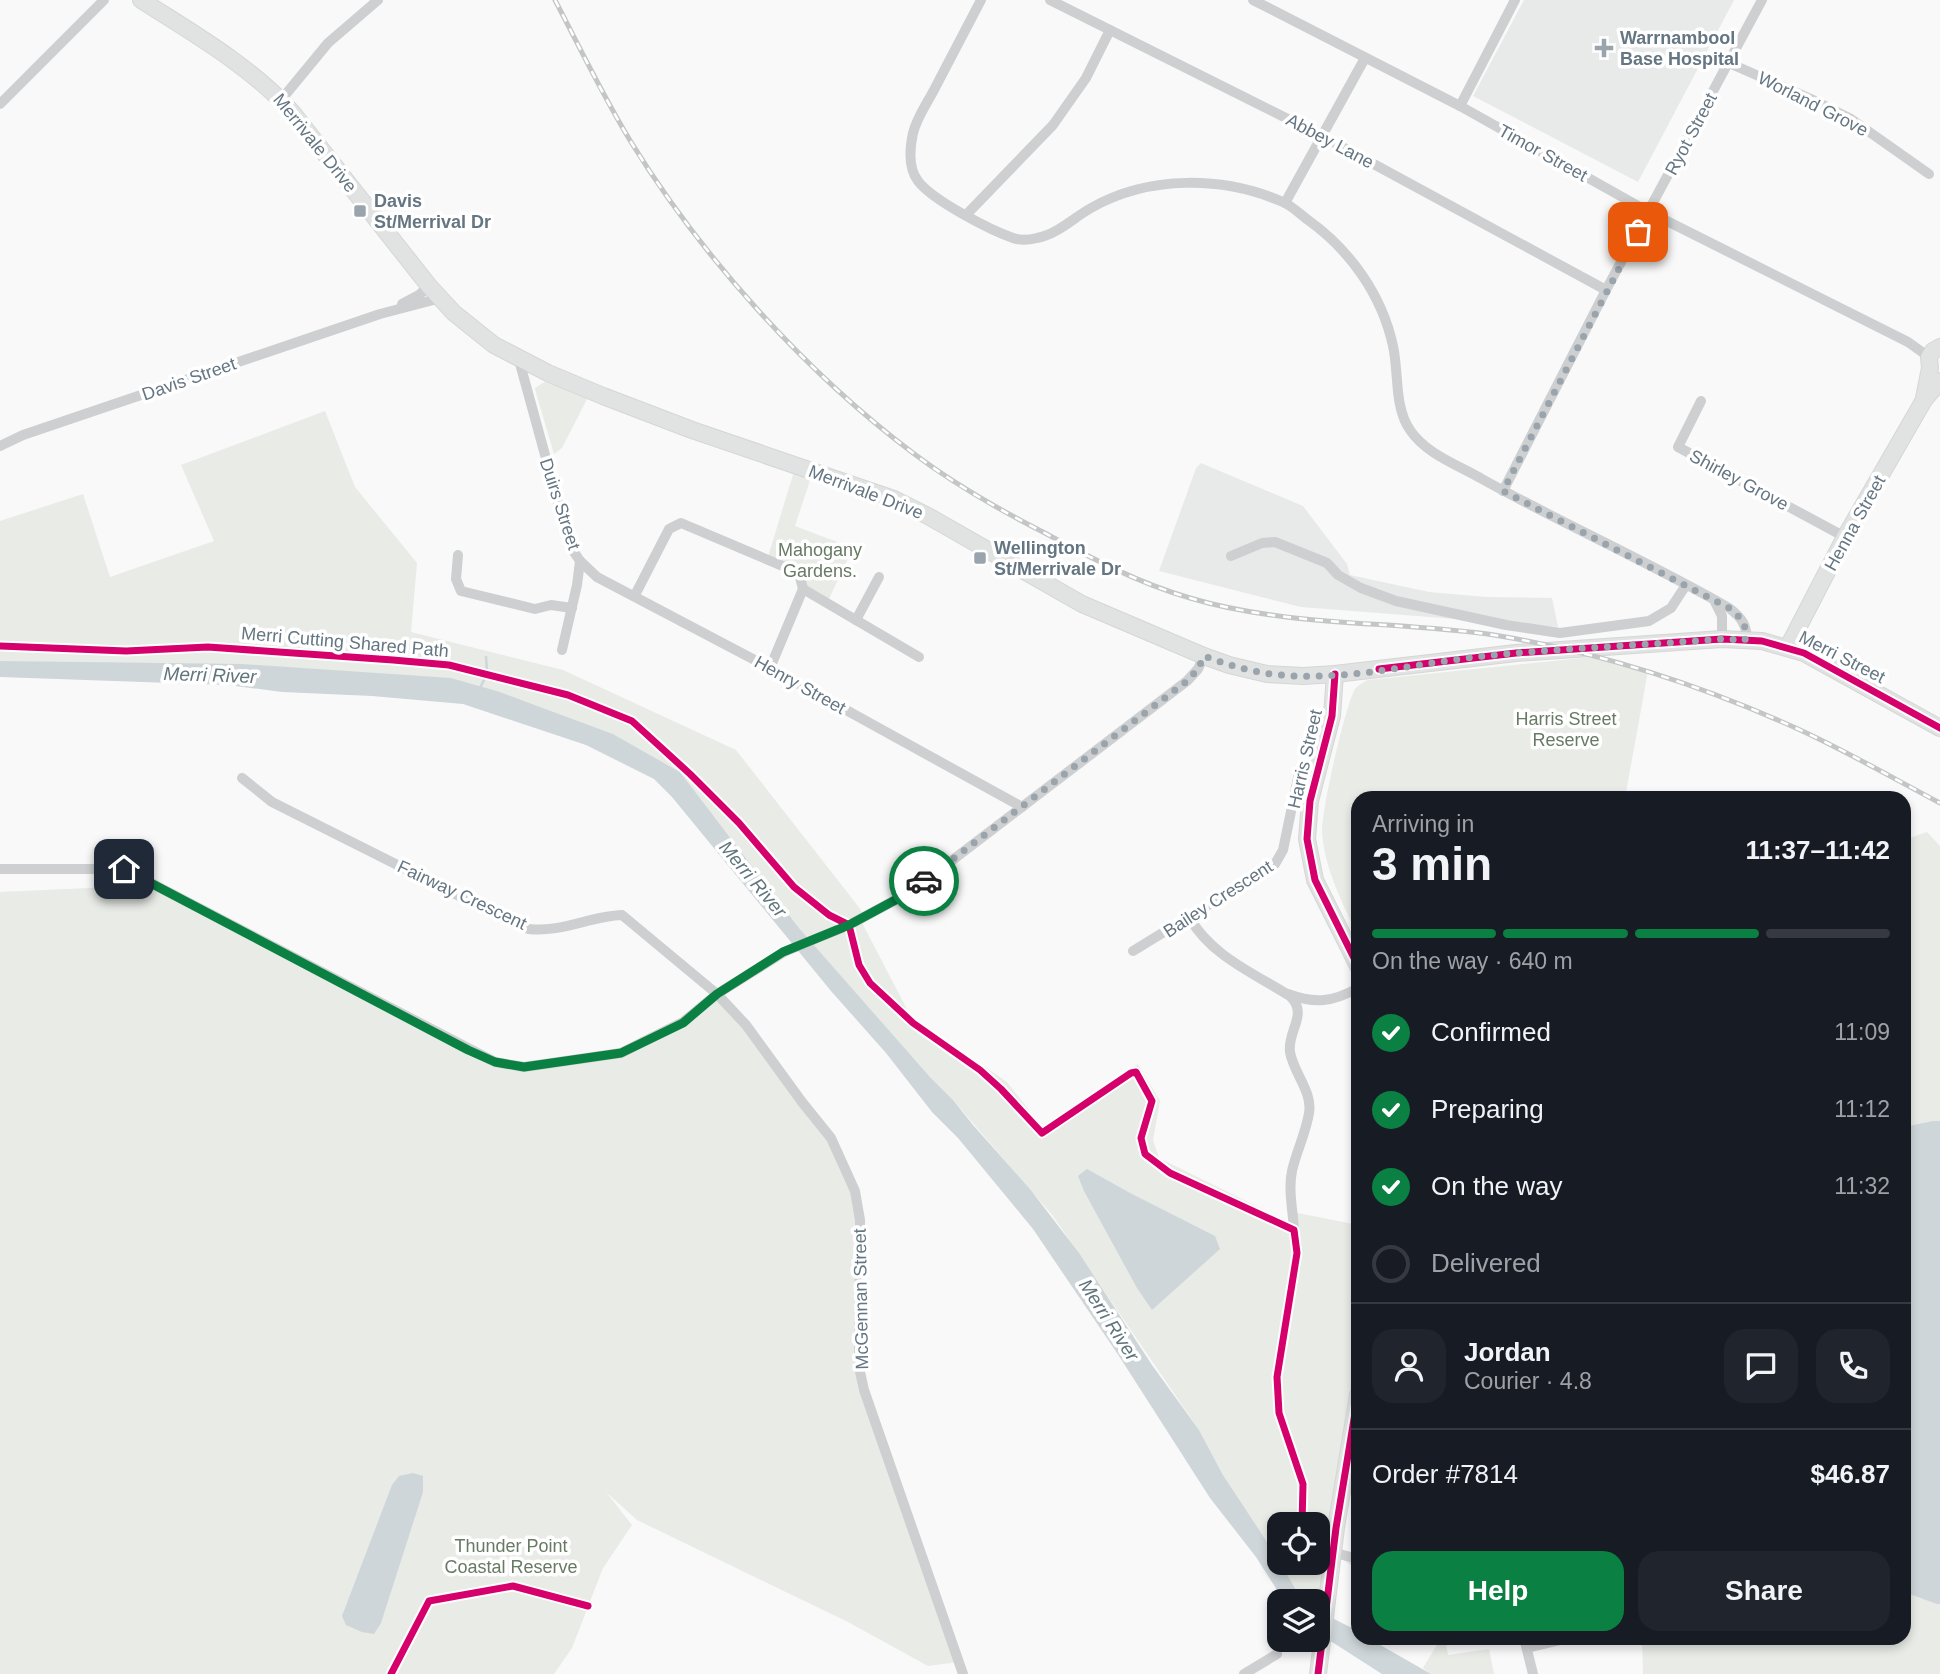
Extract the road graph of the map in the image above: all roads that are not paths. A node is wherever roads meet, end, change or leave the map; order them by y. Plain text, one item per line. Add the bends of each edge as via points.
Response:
1 (104, 0) edge
2 (141, 0) edge
3 (378, 0) edge
4 (981, 0) edge
5 (1051, 0) edge
6 (1253, 0) edge
7 (1515, 0) edge
8 (1762, 0) edge
9 (1110, 30) junction
10 (1365, 58) junction
11 (1729, 63) junction
12 (281, 100) junction
13 (1, 101) edge
14 (1460, 106) junction
15 (1322, 136) junction
16 (1929, 174) dead end
17 (1285, 203) junction
18 (1649, 212) junction
19 (967, 215) junction
20 (429, 286) junction
21 (1606, 290) junction
22 (441, 298) junction
23 (380, 314) junction
24 (519, 360) junction
25 (1936, 363) edge
26 (1701, 401) dead end
27 (0, 446) edge
28 (1503, 491) junction
29 (1845, 537) junction
30 (458, 555) dead end
31 (1231, 556) dead end
32 (580, 561) junction
33 (879, 577) dead end
34 (1686, 585) junction
35 (803, 589) junction
36 (635, 595) junction
37 (1709, 598) junction
38 (572, 608) junction
39 (856, 620) junction
40 (1722, 639) junction
41 (1745, 640) junction
42 (1788, 647) junction
43 (562, 650) dead end
44 (1204, 656) junction
45 (919, 657) dead end
46 (770, 668) junction
47 (1335, 674) junction
48 (1940, 728) edge
49 (1318, 769) junction
50 (242, 778) dead end
51 (1022, 807) junction
52 (0, 869) edge
53 (1190, 918) junction
54 (1133, 951) dead end
55 (1351, 952) edge
56 (1282, 991) junction
57 (1351, 992) edge
58 (717, 994) junction
59 (1339, 998) junction
60 (1296, 1024) junction
61 (1294, 1230) dead end
62 (1351, 1437) edge
63 (1332, 1552) junction
64 (1351, 1557) edge
65 (1526, 1645) edge
66 (1277, 1654) dead end
67 (963, 1674) edge
68 (1244, 1674) edge
69 (1318, 1674) edge
70 (1533, 1674) edge

1 - 13 street
2 - 12 street, Merrivale Drive via 246,69
3 - 12 street via 328,43
4 - 19 street via 913,132 911,162 916,180
5 - 9 street, Abbey Lane
6 - 10 street, Timor Street
7 - 14 street
8 - 11 street, Ryot Street
9 - 15 street, Abbey Lane
9 - 19 street via 1086,78 1053,125
10 - 14 street, Timor Street
10 - 15 street
11 - 16 street, Worland Grove via 1851,119
11 - 18 street, Ryot Street
12 - 20 street, Merrivale Drive
14 - 18 street, Timor Street
15 - 17 street
15 - 21 street, Abbey Lane
17 - 19 street via 1216,184 1164,184 1109,199 1061,228 1024,240
17 - 28 street via 1335,242 1375,296 1393,347 1402,412 1411,431 1433,452
18 - 21 street, Ryot Street
18 - 25 street, Timor Street via 1908,342
20 - 22 street, Merrivale Drive
20 - 23 street, Davis Street
21 - 28 street, Ryot Street
22 - 23 street, Davis Street
22 - 24 street, Merrivale Drive via 476,332
23 - 27 street, Davis Street
24 - 32 street, Duirs Street via 570,546
24 - 44 street, Merrivale Drive via 692,430 894,499 1082,604
25 - 29 street, Henna Street via 1924,400
26 - 29 street, Shirley Grove via 1678,447
28 - 34 street
29 - 42 street, Henna Street
30 - 38 street via 456,579 461,592 535,609 551,605
31 - 34 street via 1275,541 1327,562 1361,589 1396,601 1551,632 1649,621 1671,608
32 - 36 street, Henry Street via 597,577
32 - 38 street, Duirs Street
33 - 39 street
34 - 37 street
35 - 36 street via 799,573 681,523 669,529
35 - 39 street
35 - 46 street
36 - 46 street, Henry Street
37 - 40 street via 1721,610
37 - 41 street via 1738,615 1746,628
38 - 43 street, Duirs Street
39 - 45 street
40 - 41 street, Merri Street
40 - 47 street, Merrivale Drive via 1490,655
41 - 42 street, Merri Street
42 - 48 street, Merri Street
44 - 47 street, Merrivale Drive via 1267,674
44 - 51 street via 1187,681
46 - 51 street, Henry Street
47 - 49 street, Harris Street via 1332,716
49 - 53 street, Bailey Crescent via 1306,767 1299,773 1278,861
49 - 55 street, Harris Street via 1308,813 1308,852 1315,880
50 - 58 street, Fairway Crescent via 272,802 527,929 622,915
51 - 58 street via 912,891 849,925 783,952
52 - 58 street via 124,869 495,1062 524,1067 621,1053 683,1023
53 - 54 street, Bailey Crescent
53 - 56 street via 1216,948
56 - 59 street via 1313,1001
56 - 60 street via 1297,1006
57 - 59 street
58 - 67 street, McGennan Street via 831,1138 855,1191 860,1220 859,1367 864,1390
59 - 60 street via 1311,1009
60 - 61 street via 1290,1052 1310,1112 1291,1177
62 - 63 street
63 - 64 street
63 - 69 street
65 - 70 street
66 - 68 street

